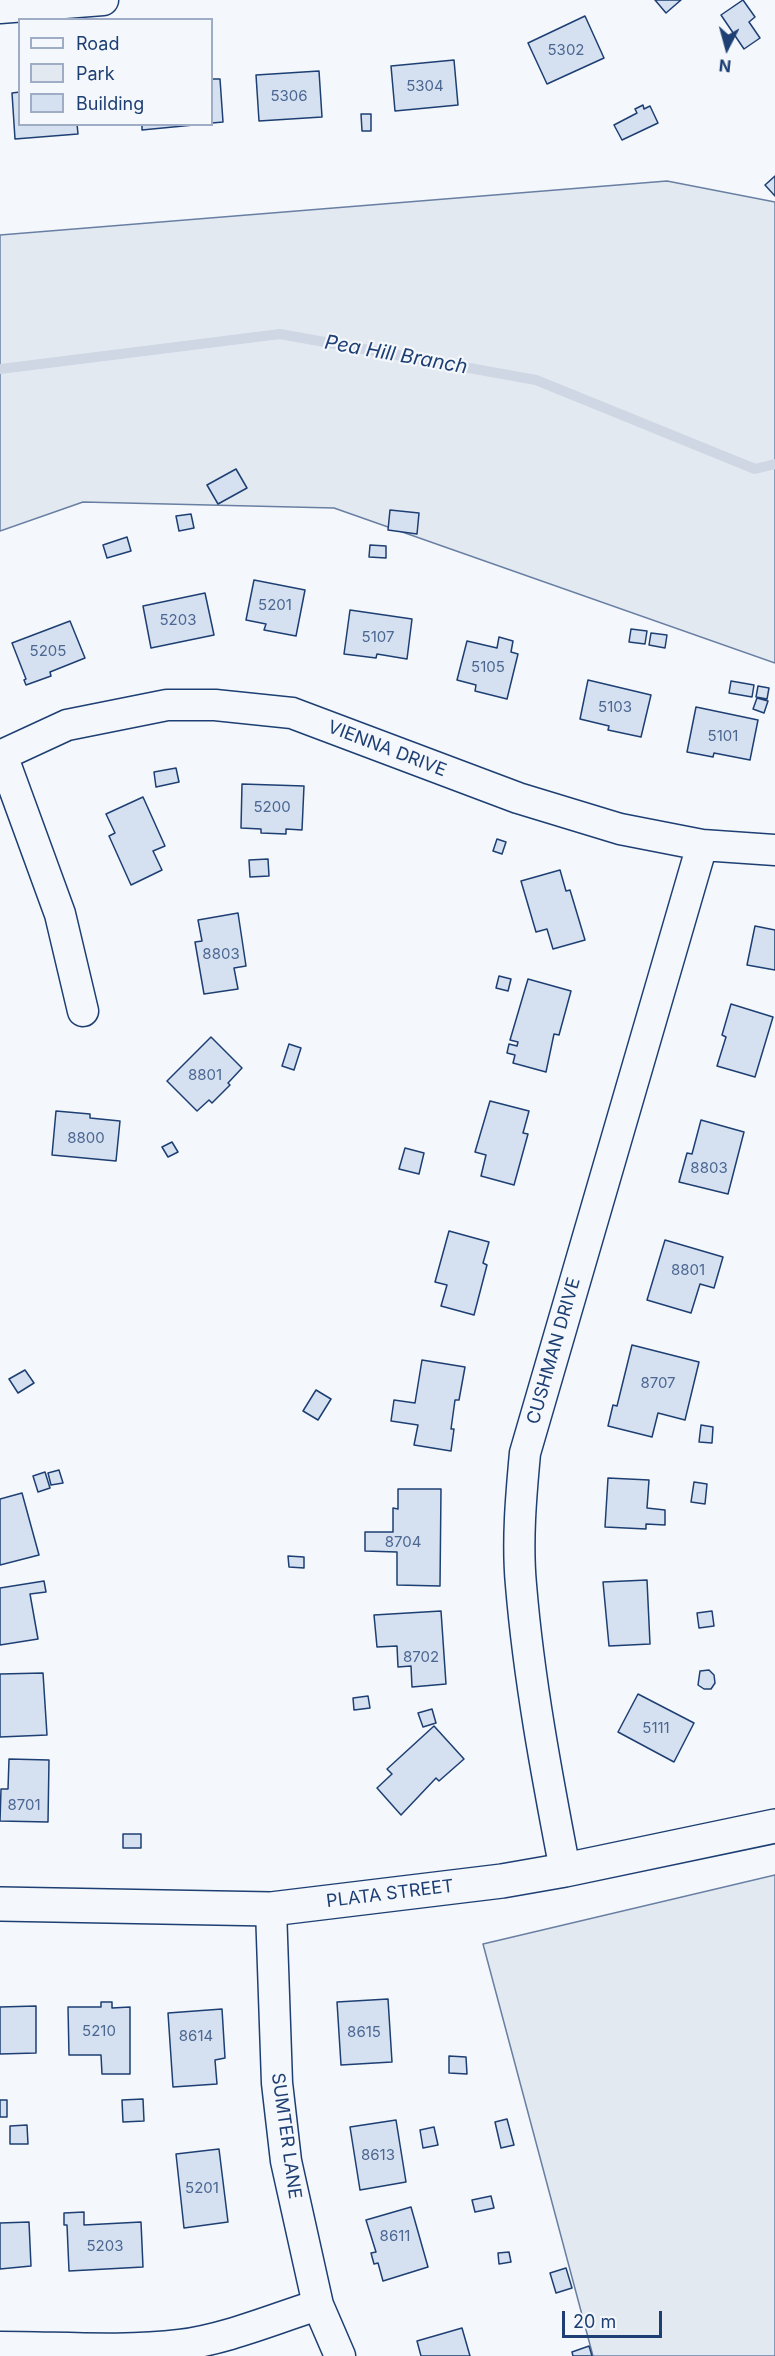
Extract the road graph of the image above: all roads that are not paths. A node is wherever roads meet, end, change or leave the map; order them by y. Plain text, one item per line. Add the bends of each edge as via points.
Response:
1 (103, 0) edge
2 (0, 8) edge
3 (1, 755) edge
4 (702, 845) junction
5 (775, 850) edge
6 (83, 1011) dead end
7 (775, 1826) edge
8 (565, 1870) junction
9 (0, 1904) edge
10 (271, 1909) junction
11 (318, 2306) junction
12 (0, 2347) edge
13 (340, 2356) edge

1 - 2 street
3 - 4 street, VIENNA DRIVE via 66,725 167,705 215,705 292,713 519,798 621,829
3 - 6 street via 60,915
4 - 5 street, VIENNA DRIVE
4 - 8 street, CUSHMAN DRIVE via 525,1453 520,1499 520,1584 543,1756
7 - 8 street, PLATA STREET
8 - 10 street, PLATA STREET
9 - 10 street, PLATA STREET
10 - 11 street, SUMTER LANE via 277,2083 286,2161
11 - 12 street via 183,2344
11 - 13 street, SUMTER LANE

